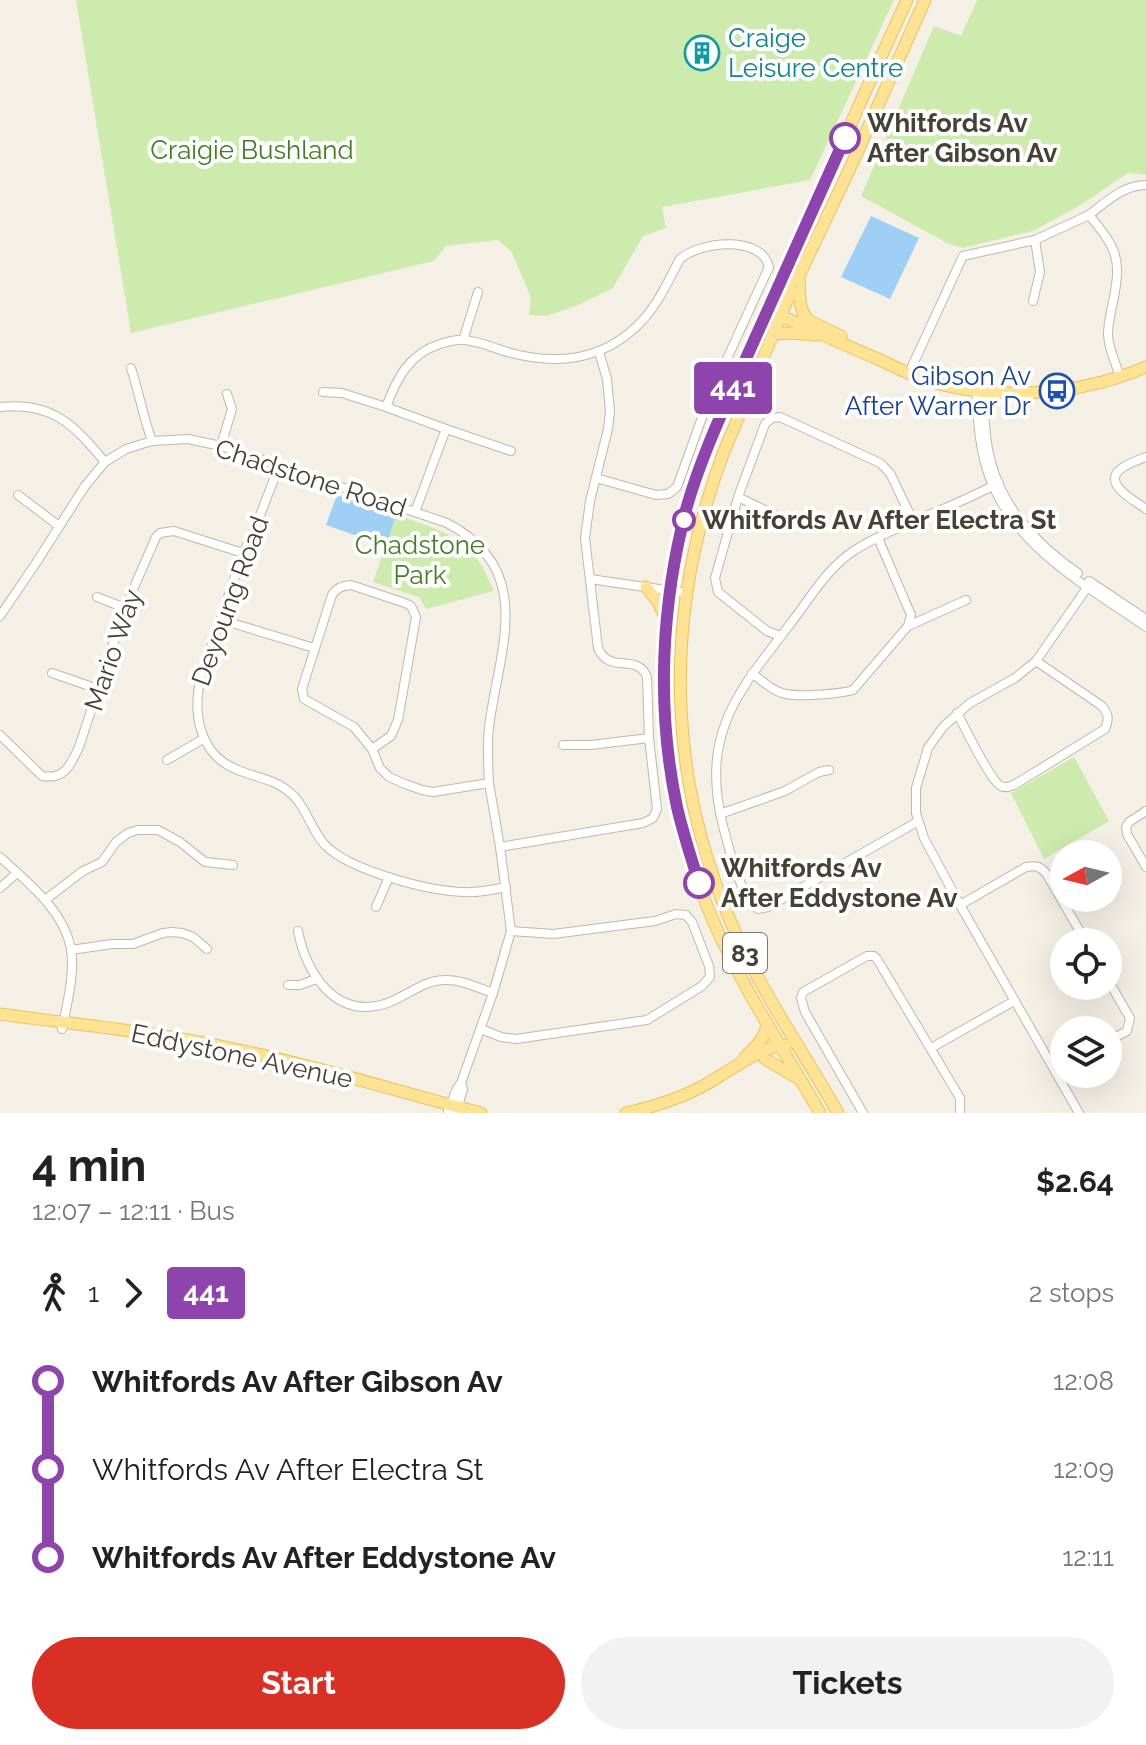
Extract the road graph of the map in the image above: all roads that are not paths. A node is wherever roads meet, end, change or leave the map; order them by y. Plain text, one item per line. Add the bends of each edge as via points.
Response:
1 (896, 0) edge
2 (907, 0) edge
3 (925, 0) edge
4 (899, 17) junction
5 (1146, 185) edge
6 (1089, 215) junction
7 (1035, 240) junction
8 (799, 275) junction
9 (478, 292) dead end
10 (1033, 301) dead end
11 (769, 306) junction
12 (782, 312) junction
13 (810, 321) junction
14 (773, 334) junction
15 (824, 336) junction
16 (463, 340) junction
17 (599, 352) junction
18 (1146, 360) edge
19 (1146, 367) edge
20 (131, 368) dead end
21 (911, 369) junction
22 (1119, 374) junction
23 (980, 387) junction
24 (323, 392) dead end
25 (227, 394) dead end
26 (0, 407) edge
27 (386, 407) junction
28 (446, 429) junction
29 (152, 441) junction
30 (221, 446) junction
31 (511, 451) dead end
32 (1146, 457) edge
33 (105, 462) junction
34 (279, 466) junction
35 (596, 478) junction
36 (996, 485) junction
37 (18, 495) dead end
38 (738, 497) junction
39 (1146, 509) edge
40 (415, 512) junction
41 (775, 515) dead end
42 (913, 521) junction
43 (59, 526) junction
44 (878, 538) junction
45 (243, 553) junction
46 (590, 579) junction
47 (1090, 584) junction
48 (646, 587) junction
49 (670, 590) junction
50 (686, 593) junction
51 (0, 597) edge
52 (97, 597) dead end
53 (966, 600) dead end
54 (9, 603) junction
55 (125, 608) junction
56 (0, 616) edge
57 (1146, 619) edge
58 (222, 620) junction
59 (667, 621) junction
60 (908, 626) junction
61 (1146, 627) edge
62 (780, 636) junction
63 (314, 648) junction
64 (1036, 661) junction
65 (52, 673) dead end
66 (752, 673) junction
67 (98, 689) junction
68 (957, 713) junction
69 (0, 735) edge
70 (649, 738) junction
71 (203, 739) junction
72 (563, 745) dead end
73 (372, 749) junction
74 (167, 760) dead end
75 (829, 770) dead end
76 (489, 783) junction
77 (1146, 811) edge
78 (720, 814) junction
79 (917, 822) junction
80 (500, 847) junction
81 (0, 857) edge
82 (233, 865) dead end
83 (1146, 867) edge
84 (17, 873) junction
85 (389, 877) junction
86 (506, 887) junction
87 (0, 888) edge
88 (45, 900) junction
89 (960, 905) junction
90 (376, 907) dead end
91 (1078, 928) edge
92 (298, 931) dead end
93 (511, 931) junction
94 (207, 949) dead end
95 (71, 950) junction
96 (316, 979) junction
97 (288, 985) dead end
98 (493, 993) junction
99 (1120, 1000) edge
100 (1014, 1001) junction
101 (0, 1017) edge
102 (767, 1023) junction
103 (62, 1026) junction
104 (481, 1029) junction
105 (789, 1029) junction
106 (1122, 1034) edge
107 (781, 1045) junction
108 (931, 1048) junction
109 (806, 1057) junction
110 (765, 1059) junction
111 (1050, 1063) edge
112 (801, 1080) junction
113 (703, 1086) junction
114 (1065, 1088) edge
115 (454, 1110) edge
116 (481, 1113) edge
117 (626, 1113) edge
118 (650, 1113) edge
119 (820, 1113) edge
120 (838, 1113) edge
121 (863, 1113) edge
122 (960, 1113) edge
123 (1079, 1113) edge

1 - 4 main road
2 - 4 main road, 83
3 - 8 main road, 83
4 - 11 main road, 83
5 - 6 street via 1134,185
6 - 7 street
6 - 22 street via 1117,258 1108,338
7 - 10 street via 1040,272
7 - 21 street via 963,256
8 - 12 main road, 83
8 - 13 main road via 801,306
9 - 16 street
11 - 12 main road
11 - 49 main road, 83 via 700,469
12 - 13 main road
12 - 14 main road, 83
12 - 15 main road
13 - 21 main road
14 - 15 main road
14 - 50 main road, 83 via 714,478
15 - 21 main road
16 - 17 street via 537,359
16 - 27 street via 416,356 396,380
17 - 35 street via 610,412
17 - 35 street via 640,324 680,259 691,251 744,245 764,255 769,267 709,398 677,487 656,495
18 - 22 main road
19 - 22 main road
20 - 29 street
21 - 23 main road
22 - 23 main road
23 - 36 street
24 - 27 street
25 - 30 street via 232,409
26 - 33 street via 24,406 60,416
27 - 28 street
28 - 31 street
28 - 40 street
29 - 30 street, Chadstone Road via 188,439
29 - 33 street, Chadstone Road
30 - 34 street, Chadstone Road
32 - 39 street via 1123,467 1115,478 1123,494
33 - 43 street, Chadstone Road
34 - 40 street, Chadstone Road
34 - 45 street, Deyoung Road
35 - 46 street via 585,538
36 - 42 street
36 - 47 street via 1027,538 1053,562
37 - 43 street
38 - 41 street
38 - 42 street via 765,424 780,417 880,463
38 - 62 street via 715,578 718,592
40 - 76 street, Chadstone Road via 447,523 477,543 504,592 507,620 489,728
42 - 44 street
43 - 54 street, Chadstone Road
44 - 60 street via 911,615
44 - 62 street via 855,550 822,580
45 - 55 street, Mario Way via 174,531 160,533
45 - 58 street, Deyoung Road
46 - 48 street
46 - 70 street via 602,656 645,671
47 - 57 street
47 - 61 street
47 - 64 street
48 - 49 street
48 - 59 main road
49 - 50 street
49 - 59 main road, 83
50 - 105 main road, 83 via 681,714 697,820 736,932
51 - 54 street
52 - 55 street
53 - 60 street
54 - 56 street, Chadstone Road
55 - 67 street, Mario Way
58 - 63 street
58 - 71 street, Deyoung Road via 196,698
59 - 102 main road, 83 via 664,710 677,807 705,901
60 - 66 street via 853,690 785,694
62 - 66 street
63 - 73 street via 304,699 354,727
63 - 73 street via 332,595 342,586 405,603 414,611 398,720 391,736
64 - 68 street
64 - 68 street via 1102,706 1109,720 1105,729 1007,787 995,781
65 - 67 street
66 - 78 street via 729,710 719,742
67 - 69 street, Mario Way via 79,747 59,776 42,776
68 - 79 street via 928,748 916,788
70 - 72 street
70 - 80 street via 657,809 649,821
71 - 74 street
71 - 85 street via 233,768 273,782 298,799 325,845 337,854
73 - 76 street via 389,777 422,790
75 - 78 street
76 - 80 street, Chadstone Road
77 - 83 street via 1126,827
78 - 79 street via 737,872 758,909
79 - 89 street
80 - 86 street, Chadstone Road
81 - 84 street
82 - 88 street via 205,862 158,830 138,830
84 - 87 street
84 - 88 street
85 - 86 street via 461,892
85 - 90 street
86 - 93 street, Chadstone Road
88 - 95 street
89 - 91 street via 1034,865 1046,873
89 - 100 street
92 - 96 street
93 - 98 street, Chadstone Road
93 - 104 street via 553,934 686,915 710,977 647,1020 516,1039
94 - 95 street via 193,937 172,932 133,944
95 - 103 street
96 - 97 street
96 - 98 street via 344,1002 368,1007 445,980
98 - 104 street, Chadstone Road
99 - 106 street via 1130,1018
100 - 108 street
100 - 111 street
101 - 103 main road, Eddystone Avenue
102 - 107 main road, 83
102 - 113 main road via 766,1033 746,1056
103 - 115 main road, Eddystone Avenue via 232,1054
104 - 115 street, Chadstone Road
105 - 107 main road
105 - 109 main road, 83
107 - 109 main road
107 - 110 main road
107 - 112 main road, 83
107 - 113 main road
108 - 121 street via 874,956 803,992 802,1006
108 - 122 street via 960,1098
109 - 120 main road, 83
110 - 112 main road
110 - 118 main road via 700,1094
112 - 119 main road, 83
113 - 117 main road
114 - 123 street
115 - 116 main road, Eddystone Avenue

